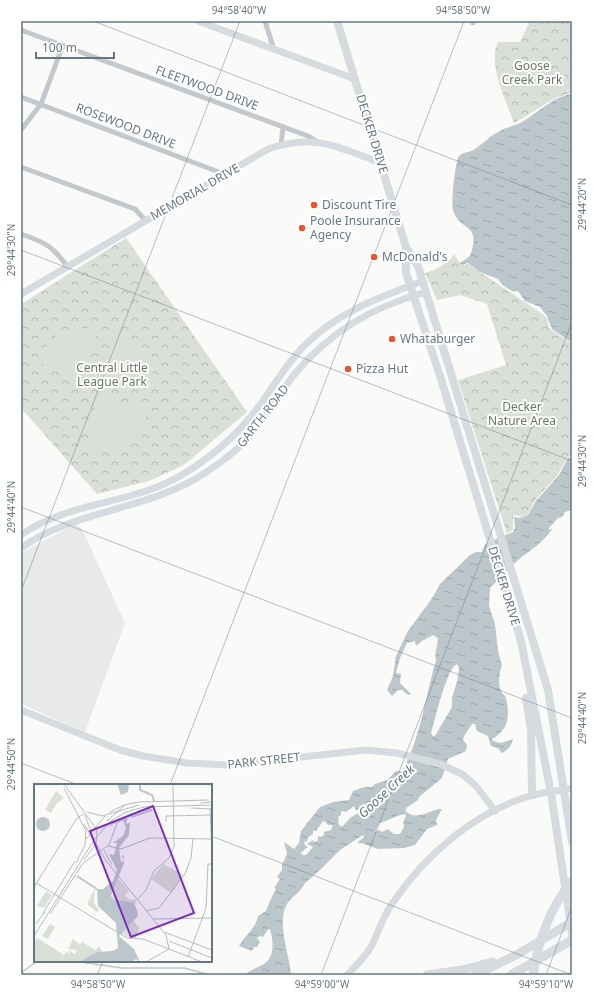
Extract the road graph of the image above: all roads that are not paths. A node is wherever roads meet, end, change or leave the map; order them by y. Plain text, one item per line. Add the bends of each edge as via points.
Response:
1 (198, 21) edge
2 (265, 21) edge
3 (337, 21) edge
4 (21, 30) edge
5 (63, 45) junction
6 (274, 50) junction
7 (355, 79) junction
8 (21, 97) edge
9 (41, 104) junction
10 (283, 127) junction
11 (21, 130) edge
12 (318, 142) junction
13 (281, 145) junction
14 (381, 163) junction
15 (21, 167) edge
16 (224, 174) junction
17 (146, 221) junction
18 (21, 234) edge
19 (406, 247) junction
20 (68, 267) junction
21 (423, 281) junction
22 (411, 286) junction
23 (426, 292) junction
24 (21, 294) edge
25 (414, 296) junction
26 (334, 321) junction
27 (339, 331) junction
28 (294, 358) junction
29 (303, 365) junction
30 (254, 414) junction
31 (262, 420) junction
32 (213, 453) junction
33 (219, 464) junction
34 (146, 490) junction
35 (149, 500) junction
36 (23, 533) edge
37 (34, 539) junction
38 (21, 548) edge
39 (521, 641) junction
40 (21, 710) edge
41 (568, 789) edge
42 (551, 793) junction
43 (532, 795) junction
44 (495, 811) junction
45 (572, 842) edge
46 (572, 881) edge
47 (572, 922) edge
48 (572, 933) edge
49 (572, 940) edge
50 (518, 954) junction
51 (347, 975) edge
52 (426, 975) edge
53 (475, 975) edge
54 (511, 975) edge
55 (533, 975) edge

1 - 6 main road
2 - 6 street
3 - 7 main road, DECKER DRIVE
4 - 5 street, FLEETWOOD DRIVE
5 - 9 street
5 - 10 street, FLEETWOOD DRIVE
6 - 7 main road
7 - 14 main road, DECKER DRIVE
8 - 9 street, ROSEWOOD DRIVE
9 - 11 street
9 - 16 street, ROSEWOOD DRIVE
10 - 12 street, FLEETWOOD DRIVE
10 - 13 street
12 - 13 main road, MEMORIAL DRIVE
12 - 14 main road, MEMORIAL DRIVE
13 - 16 main road, MEMORIAL DRIVE via 268,149
14 - 19 main road, DECKER DRIVE
15 - 17 street via 136,209
16 - 17 main road, MEMORIAL DRIVE
17 - 20 main road, MEMORIAL DRIVE
18 - 20 street via 52,248
19 - 21 main road, DECKER DRIVE via 418,266
19 - 22 main road, DECKER DRIVE via 406,273
20 - 24 main road, MEMORIAL DRIVE
21 - 22 main road, GARTH ROAD
21 - 23 main road, DECKER DRIVE
22 - 25 main road, DECKER DRIVE
22 - 26 main road, GARTH ROAD via 378,297
23 - 25 main road, GARTH ROAD
23 - 41 main road, DECKER DRIVE via 548,690
25 - 27 main road, GARTH ROAD via 380,308
25 - 39 main road, DECKER DRIVE
26 - 27 street
26 - 28 main road, GARTH ROAD
27 - 29 main road, GARTH ROAD
28 - 29 main road
28 - 30 main road, GARTH ROAD
29 - 31 main road, GARTH ROAD
30 - 31 main road
30 - 32 main road, GARTH ROAD
31 - 33 main road, GARTH ROAD via 249,438
32 - 33 main road
32 - 34 main road, GARTH ROAD via 179,477
33 - 35 main road, GARTH ROAD via 165,495
34 - 35 main road
34 - 36 main road, GARTH ROAD via 62,513
35 - 37 main road, GARTH ROAD via 83,518
36 - 37 main road
37 - 38 main road, GARTH ROAD
39 - 42 main road, DECKER DRIVE
39 - 43 main road via 522,675 531,729
40 - 44 main road, PARK STREET via 120,750 187,763 229,765 366,750 397,753 454,770 476,786
41 - 42 main road
41 - 45 main road, DECKER DRIVE
42 - 43 main road
42 - 48 main road, DECKER DRIVE
43 - 44 main road
44 - 51 main road via 460,832 431,857 390,905 371,946
46 - 55 highway via 549,916 538,948
47 - 50 highway
49 - 54 highway
50 - 52 highway via 476,966
50 - 53 highway

